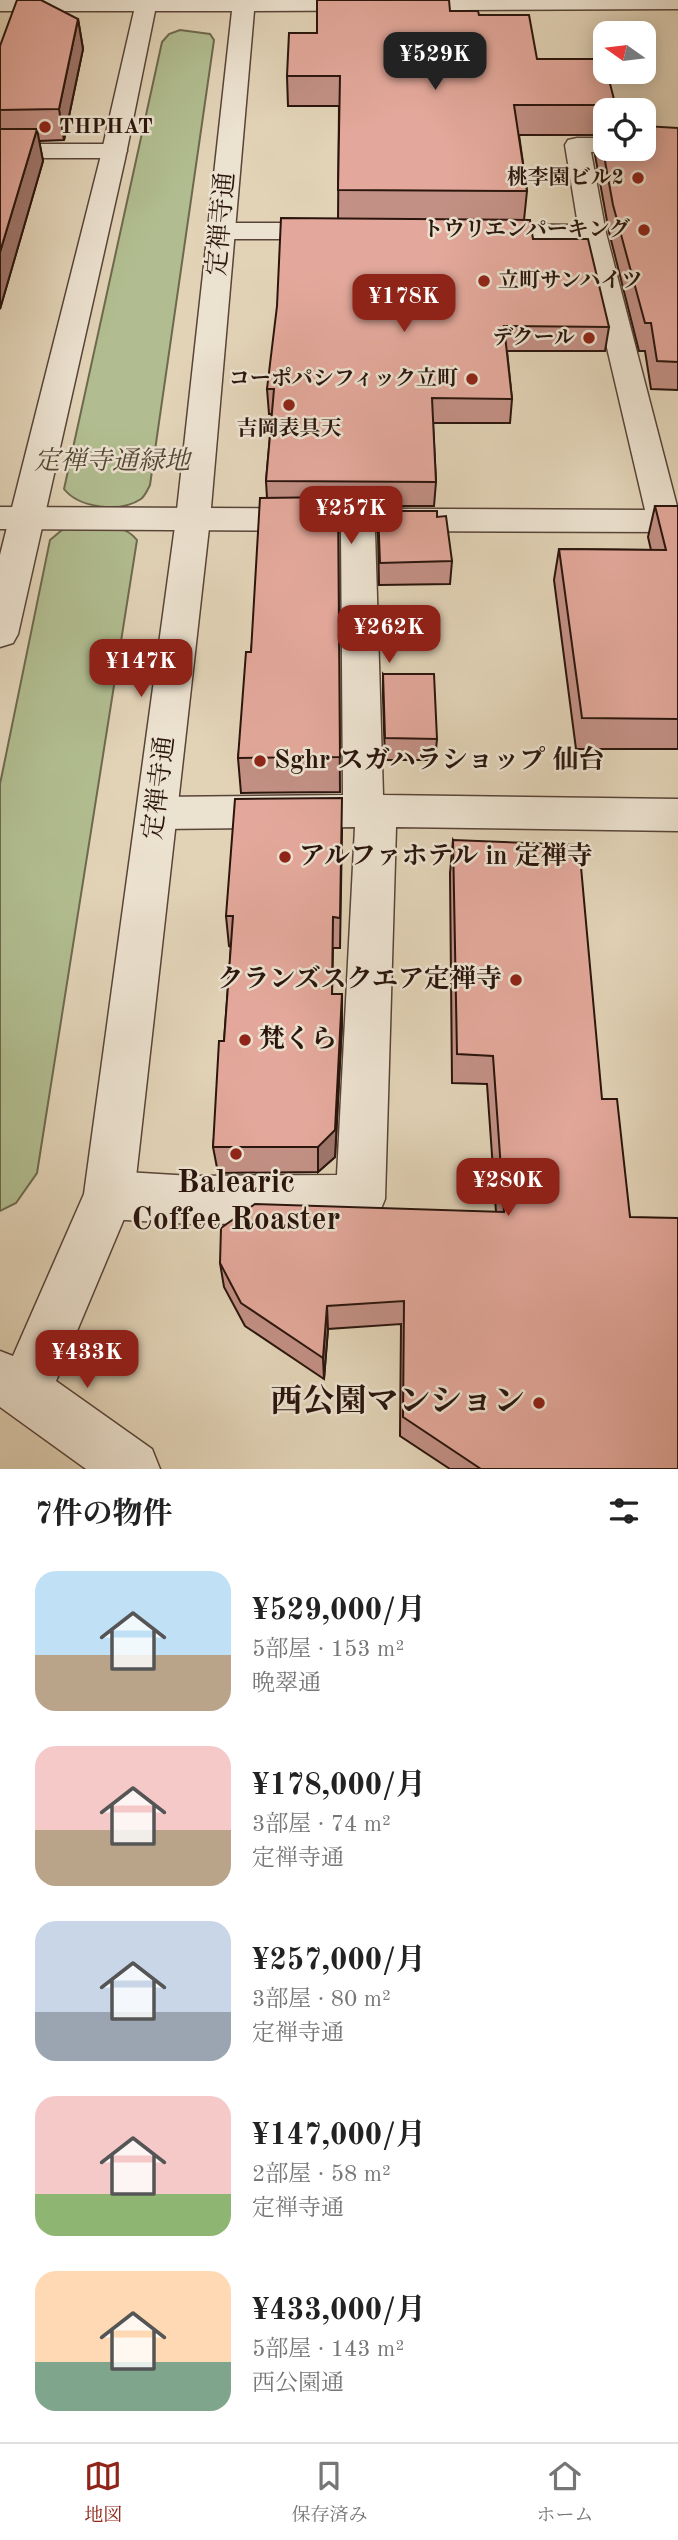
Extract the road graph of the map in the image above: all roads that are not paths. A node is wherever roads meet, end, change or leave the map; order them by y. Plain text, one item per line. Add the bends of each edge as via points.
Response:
1 (678, 3) edge
2 (0, 5) edge
3 (243, 8) edge
4 (145, 9) edge
5 (678, 20) edge
6 (0, 21) edge
7 (593, 145) edge
8 (0, 151) edge
9 (115, 151) junction
10 (223, 231) junction
11 (362, 232) edge
12 (457, 232) edge
13 (593, 233) junction
14 (12, 518) edge
15 (193, 519) junction
16 (358, 519) junction
17 (671, 521) edge
18 (0, 634) edge
19 (369, 811) junction
20 (157, 813) junction
21 (678, 815) edge
22 (109, 1195) junction
23 (12, 1385) edge
24 (132, 1469) edge

1 - 3 street
2 - 4 street
3 - 4 street
3 - 5 street
3 - 10 street, 定禅寺通
4 - 6 street
4 - 9 street
7 - 13 street via 577,145
8 - 9 street
9 - 14 street
10 - 11 street
10 - 15 street, 定禅寺通
12 - 13 street
13 - 17 street
14 - 15 street
14 - 18 street
15 - 16 street
15 - 20 street, 定禅寺通
16 - 17 street
16 - 19 street
19 - 20 street
19 - 21 street
19 - 22 street via 360,1199 192,1200
20 - 22 street, 定禅寺通
22 - 23 street, 定禅寺通
23 - 24 street

